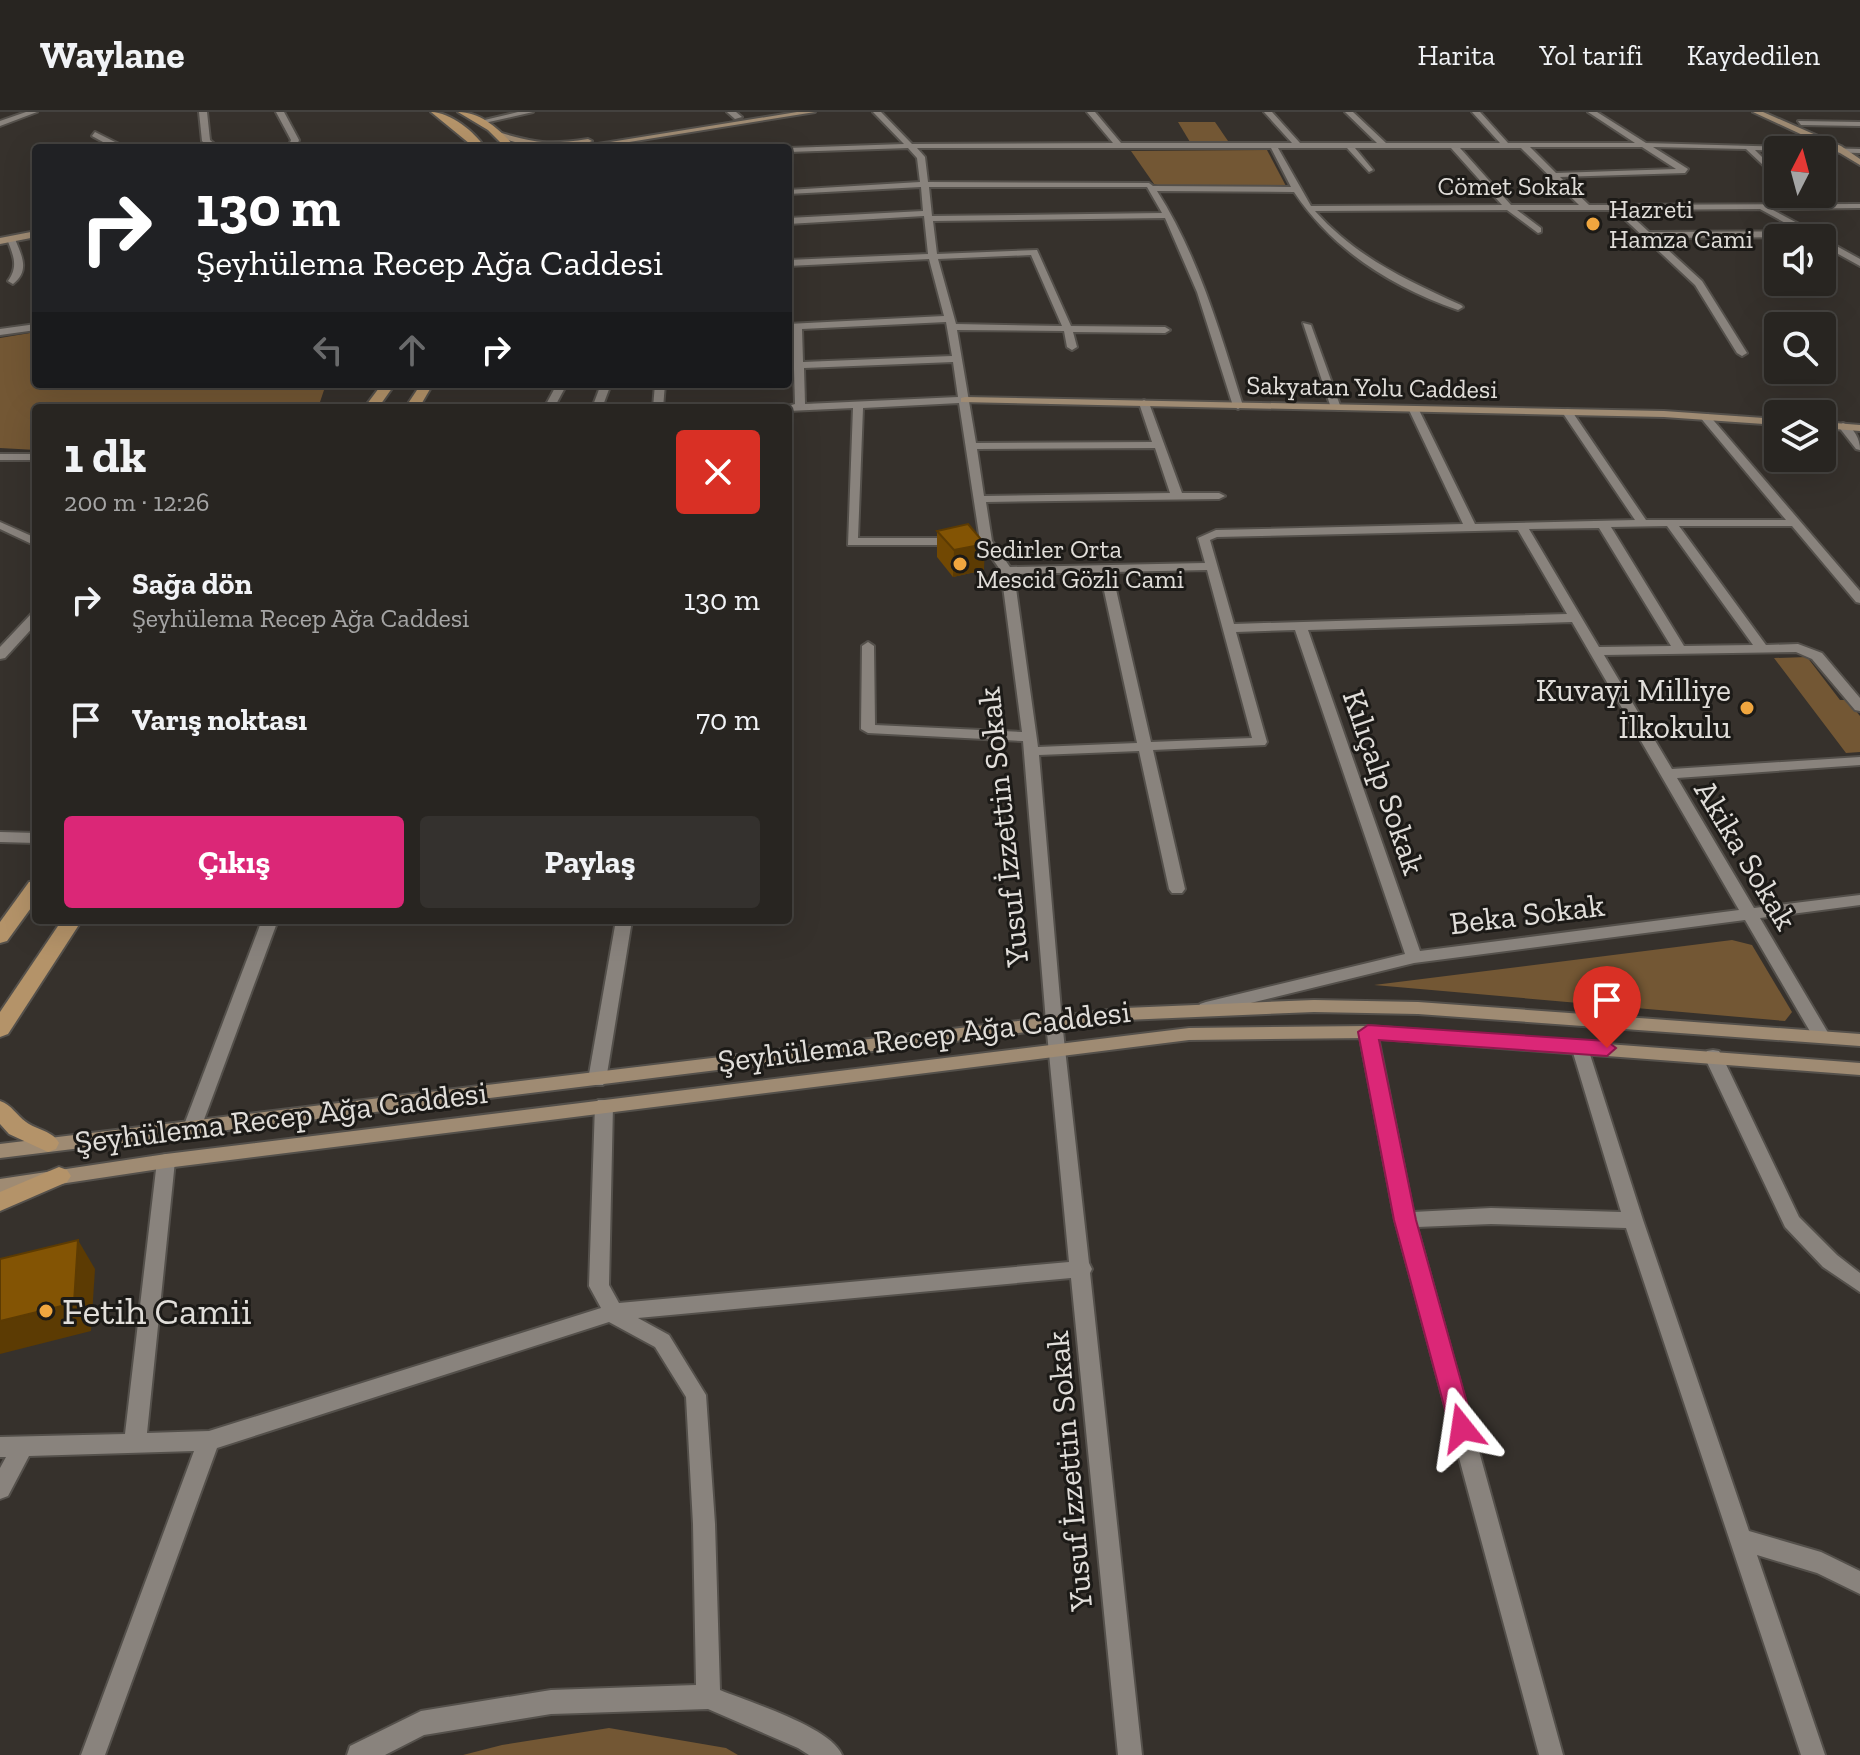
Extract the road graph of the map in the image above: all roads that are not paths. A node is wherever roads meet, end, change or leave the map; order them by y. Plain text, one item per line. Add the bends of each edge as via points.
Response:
1 (33, 112) edge
2 (204, 112) edge
3 (280, 112) edge
4 (436, 112) edge
5 (463, 112) edge
6 (529, 112) edge
7 (775, 112) edge
8 (811, 112) edge
9 (877, 112) edge
10 (1091, 112) edge
11 (1268, 112) edge
12 (1349, 112) edge
13 (1476, 112) edge
14 (1592, 112) edge
15 (1757, 112) edge
16 (1773, 112) edge
17 (734, 115) edge
18 (480, 122) junction
19 (1801, 123) junction
20 (0, 124) edge
21 (1860, 124) edge
22 (95, 134) dead end
23 (498, 134) junction
24 (113, 144) edge
25 (210, 144) edge
26 (294, 144) edge
27 (478, 144) edge
28 (507, 144) edge
29 (527, 144) edge
30 (567, 144) edge
31 (617, 144) edge
32 (1118, 145) junction
33 (1641, 145) junction
34 (912, 146) junction
35 (1454, 146) junction
36 (1524, 146) junction
37 (1747, 146) junction
38 (1274, 147) junction
39 (1299, 147) junction
40 (1350, 147) junction
41 (1386, 147) junction
42 (1508, 147) junction
43 (1838, 148) junction
44 (792, 150) edge
45 (1860, 151) edge
46 (1764, 163) edge
47 (1860, 163) edge
48 (1369, 170) dead end
49 (1554, 175) junction
50 (923, 185) junction
51 (1151, 188) junction
52 (1296, 190) junction
53 (792, 192) edge
54 (1836, 206) edge
55 (1860, 206) edge
56 (1760, 207) junction
57 (1764, 207) edge
58 (1509, 208) junction
59 (1587, 208) junction
60 (1618, 208) junction
61 (1307, 209) junction
62 (1169, 215) junction
63 (926, 216) junction
64 (792, 221) edge
65 (1791, 224) edge
66 (32, 229) edge
67 (1538, 230) dead end
68 (0, 234) edge
69 (32, 235) edge
70 (1649, 235) junction
71 (1764, 237) edge
72 (5, 240) edge
73 (1836, 249) edge
74 (933, 257) junction
75 (792, 263) edge
76 (1860, 263) edge
77 (13, 281) dead end
78 (1458, 307) dead end
79 (950, 323) junction
80 (1306, 325) dead end
81 (792, 327) edge
82 (32, 328) edge
83 (1068, 329) junction
84 (1165, 330) dead end
85 (0, 332) edge
86 (1072, 347) dead end
87 (1742, 353) dead end
88 (957, 359) junction
89 (793, 366) edge
90 (965, 400) junction
91 (1144, 403) junction
92 (858, 406) junction
93 (1238, 406) junction
94 (800, 407) junction
95 (792, 408) edge
96 (1336, 408) junction
97 (1414, 410) junction
98 (1567, 412) junction
99 (1704, 416) junction
100 (1764, 421) edge
101 (1836, 426) edge
102 (1843, 426) junction
103 (1860, 428) edge
104 (1159, 445) junction
105 (971, 446) junction
106 (1860, 447) edge
107 (0, 457) edge
108 (32, 457) edge
109 (1177, 496) junction
110 (1219, 496) dead end
111 (979, 499) junction
112 (1602, 523) junction
113 (1643, 523) junction
114 (1670, 523) junction
115 (1797, 523) junction
116 (0, 525) edge
117 (1521, 525) junction
118 (1470, 526) junction
119 (32, 540) edge
120 (986, 541) junction
121 (1211, 566) junction
122 (1105, 569) junction
123 (1007, 571) junction
124 (1860, 599) edge
125 (1576, 618) junction
126 (32, 620) edge
127 (1300, 626) junction
128 (1229, 628) junction
129 (868, 646) dead end
130 (1762, 648) junction
131 (1679, 649) junction
132 (1595, 651) junction
133 (0, 655) edge
134 (1860, 707) edge
135 (1031, 744) junction
136 (1145, 747) junction
137 (1860, 761) edge
138 (1665, 774) junction
139 (0, 837) edge
140 (32, 838) edge
141 (1177, 889) dead end
142 (32, 892) edge
143 (1860, 900) edge
144 (1749, 914) junction
145 (69, 924) edge
146 (268, 924) edge
147 (623, 924) edge
148 (0, 936) edge
149 (1414, 957) junction
150 (1206, 1008) junction
151 (1054, 1022) junction
152 (0, 1029) edge
153 (1368, 1032) junction
154 (1821, 1036) junction
155 (1860, 1040) edge
156 (1580, 1046) junction
157 (1057, 1050) junction
158 (1713, 1056) junction
159 (1860, 1069) edge
160 (597, 1080) junction
161 (604, 1105) junction
162 (0, 1110) edge
163 (193, 1125) junction
164 (48, 1143) junction
165 (0, 1151) edge
166 (166, 1161) junction
167 (59, 1176) junction
168 (0, 1186) edge
169 (0, 1202) edge
170 (1405, 1220) junction
171 (1633, 1220) junction
172 (1082, 1269) junction
173 (1860, 1284) edge
174 (614, 1312) junction
175 (209, 1441) junction
176 (135, 1442) junction
177 (0, 1447) edge
178 (23, 1447) junction
179 (0, 1489) edge
180 (1740, 1539) junction
181 (1860, 1583) edge
182 (708, 1697) junction
183 (93, 1755) edge
184 (359, 1755) edge
185 (830, 1755) edge
186 (1130, 1755) edge
187 (1551, 1755) edge
188 (1813, 1755) edge

1 - 20 street
2 - 25 street
3 - 26 street
4 - 27 main road
5 - 18 main road
6 - 18 street
7 - 17 street
8 - 31 street
9 - 34 street, Yusuf İzzettin Sokak
10 - 32 street
11 - 39 street
12 - 41 street
13 - 42 street
14 - 33 street
15 - 43 street
16 - 19 street
17 - 30 street
18 - 23 main road
19 - 21 street
19 - 45 street
22 - 24 street
23 - 28 main road
23 - 29 street
32 - 34 street
32 - 38 street
33 - 36 street
33 - 37 street
33 - 49 street via 1685,171
34 - 44 street
34 - 50 street, Yusuf İzzettin Sokak via 921,157
35 - 41 street
35 - 42 street
35 - 58 street
36 - 42 street
36 - 49 street
37 - 43 street
37 - 46 street
38 - 39 street
38 - 52 street
39 - 40 street
40 - 41 street
40 - 48 street
43 - 45 street
43 - 47 street
49 - 59 street
50 - 51 street
50 - 53 street
50 - 63 street, Yusuf İzzettin Sokak
51 - 52 street
51 - 62 street
52 - 61 street
54 - 55 street, Cömet Sokak
56 - 57 street, Cömet Sokak
56 - 60 street, Cömet Sokak
56 - 65 street
58 - 59 street, Cömet Sokak
58 - 61 street, Cömet Sokak
58 - 67 street
59 - 60 street, Cömet Sokak
60 - 70 street
61 - 78 street via 1340,245 1374,269
62 - 63 street
62 - 93 street
63 - 64 street
63 - 74 street, Yusuf İzzettin Sokak
66 - 68 street
69 - 72 street
70 - 71 street
70 - 87 street via 1699,283
72 - 77 street via 21,265
73 - 76 street
74 - 75 street
74 - 79 street, Yusuf İzzettin Sokak
74 - 83 street via 1034,252
79 - 81 street
79 - 83 street
79 - 88 street, Yusuf İzzettin Sokak
80 - 96 street
81 - 89 street
82 - 85 street
83 - 84 street
83 - 86 street
88 - 89 street
88 - 90 street, Yusuf İzzettin Sokak
89 - 94 street
90 - 91 street, Sakyatan Yolu Caddesi
90 - 92 street
90 - 105 street, Yusuf İzzettin Sokak
91 - 93 street, Sakyatan Yolu Caddesi
91 - 104 street
92 - 94 street
92 - 120 street via 852,542
93 - 96 street, Sakyatan Yolu Caddesi
94 - 95 street
96 - 97 street, Sakyatan Yolu Caddesi
97 - 98 street, Sakyatan Yolu Caddesi
97 - 118 street
98 - 99 street, Sakyatan Yolu Caddesi
98 - 113 street
99 - 100 street, Sakyatan Yolu Caddesi
99 - 115 street
101 - 102 street
102 - 103 street
102 - 106 street
104 - 105 street
104 - 109 street
105 - 111 street, Yusuf İzzettin Sokak
107 - 108 street
109 - 110 street
109 - 111 street
111 - 120 street, Yusuf İzzettin Sokak
112 - 113 street
112 - 117 street
112 - 131 street
113 - 114 street
114 - 115 street
114 - 130 street
115 - 124 street
116 - 119 street
117 - 118 street
117 - 125 street, Akika Sokak
118 - 121 street via 1216,534 1204,538
120 - 123 street, Yusuf İzzettin Sokak
121 - 122 street
121 - 128 street
122 - 123 street
122 - 136 street
123 - 135 street, Yusuf İzzettin Sokak
125 - 127 street
125 - 132 street, Akika Sokak
126 - 133 street
127 - 128 street
127 - 149 street, Kılıçalp Sokak
128 - 136 street via 1260,742
129 - 135 street via 868,729
130 - 131 street
130 - 134 street via 1798,648 1817,656
131 - 132 street
132 - 138 street, Akika Sokak
135 - 136 street
135 - 151 street, Yusuf İzzettin Sokak
136 - 141 street
137 - 138 street
138 - 144 street, Akika Sokak
139 - 140 street
142 - 148 main road
143 - 144 street, Beka Sokak
144 - 149 street, Beka Sokak
144 - 154 street, Akika Sokak
145 - 152 main road
146 - 163 street
147 - 160 street
149 - 150 street, Beka Sokak
150 - 151 street, Şeyhülema Recep Ağa Caddesi
150 - 154 street, Şeyhülema Recep Ağa Caddesi via 1418,1008
151 - 157 street, Yusuf İzzettin Sokak
151 - 160 street, Şeyhülema Recep Ağa Caddesi
153 - 156 street, Şeyhülema Recep Ağa Caddesi
153 - 157 street, Şeyhülema Recep Ağa Caddesi via 1189,1034
153 - 170 street
154 - 155 street, Şeyhülema Recep Ağa Caddesi
156 - 158 street, Şeyhülema Recep Ağa Caddesi
156 - 171 street
157 - 161 street, Şeyhülema Recep Ağa Caddesi
157 - 172 street, Yusuf İzzettin Sokak
158 - 159 street, Şeyhülema Recep Ağa Caddesi
158 - 173 street via 1792,1222
160 - 163 street, Şeyhülema Recep Ağa Caddesi
161 - 166 street, Şeyhülema Recep Ağa Caddesi
161 - 174 street via 599,1286
162 - 164 main road via 17,1128
163 - 164 street, Şeyhülema Recep Ağa Caddesi
164 - 165 street, Şeyhülema Recep Ağa Caddesi
166 - 167 street, Şeyhülema Recep Ağa Caddesi
166 - 176 street
167 - 168 street, Şeyhülema Recep Ağa Caddesi
167 - 169 main road
170 - 171 street
170 - 187 street
171 - 180 street
172 - 174 street
172 - 186 street, Yusuf İzzettin Sokak
174 - 175 street
174 - 182 street via 662,1341 696,1395
175 - 176 street
175 - 183 street
176 - 178 street
177 - 178 street
178 - 179 street
180 - 181 street via 1821,1563
180 - 188 street
182 - 184 street via 551,1702 436,1720
182 - 185 street via 807,1739

